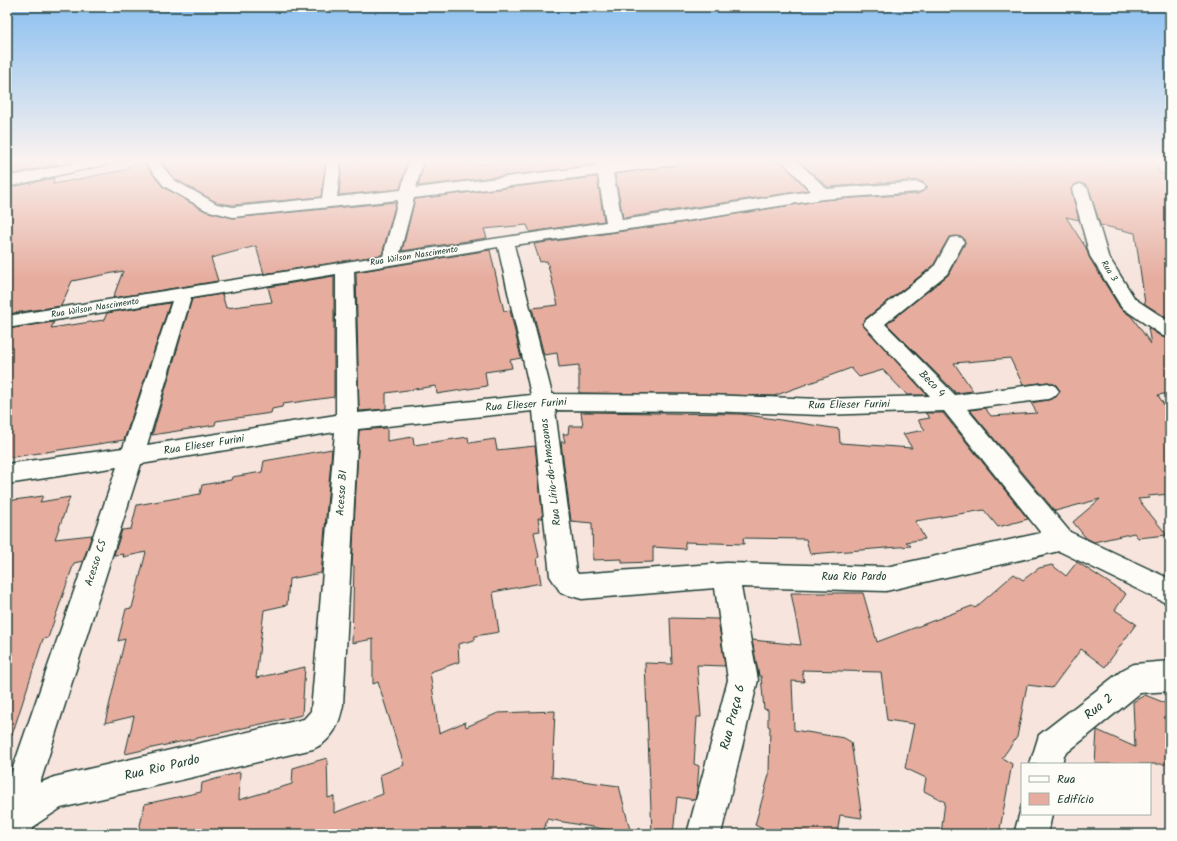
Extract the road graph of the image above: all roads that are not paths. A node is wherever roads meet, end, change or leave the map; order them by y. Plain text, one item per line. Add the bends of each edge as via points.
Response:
1 (200, 200) edge
2 (338, 200) edge
3 (406, 200) edge
4 (609, 200) edge
5 (784, 200) edge
6 (1083, 200) edge
7 (329, 201) joint
8 (614, 225) junction
9 (505, 241) junction
10 (956, 242) dead end
11 (390, 260) junction
12 (345, 267) junction
13 (183, 294) junction
14 (7, 322) edge
15 (1170, 331) edge
16 (1048, 391) dead end
17 (543, 402) junction
18 (950, 403) junction
19 (347, 422) junction
20 (132, 456) junction
21 (7, 474) edge
22 (1061, 540) junction
23 (726, 575) junction
24 (570, 584) joint
25 (1170, 592) edge
26 (1170, 676) edge
27 (325, 719) joint
28 (1046, 763) edge
29 (1036, 815) edge
30 (7, 833) edge
31 (704, 834) edge
32 (1031, 834) edge

1 - 7 street via 212,207 233,212
2 - 7 street
3 - 11 street
4 - 8 street
5 - 8 street, Rua Wilson Nascimento
6 - 15 street, Rua 3 via 1099,256 1128,303
8 - 9 street, Rua Wilson Nascimento
9 - 11 street, Rua Wilson Nascimento
9 - 17 street, Rua Lírio-do-Amazonas
10 - 18 street, Beco 4 via 941,270 873,324
11 - 12 street, Rua Wilson Nascimento
12 - 13 street, Rua Wilson Nascimento
12 - 19 street, Acesso B1
13 - 14 street, Rua Wilson Nascimento
13 - 20 street, Acesso C5
16 - 18 street, Rua Elieser Furini
17 - 18 street, Rua Elieser Furini via 822,407
17 - 19 street, Rua Elieser Furini
17 - 24 street, Rua Lírio-do-Amazonas via 563,576
18 - 22 street, Beco 4
19 - 20 street, Rua Elieser Furini
19 - 27 street, Acesso B1
20 - 21 street, Rua Elieser Furini
20 - 30 street, Acesso C5
22 - 23 street, Rua Rio Pardo via 886,579
22 - 25 street
23 - 24 street, Rua Rio Pardo via 582,587
23 - 31 street, Rua Praça 6 via 743,680
26 - 28 street, Rua 2 via 1134,679 1050,746
27 - 30 street, Rua Rio Pardo via 313,733 54,793 26,811
29 - 32 street

